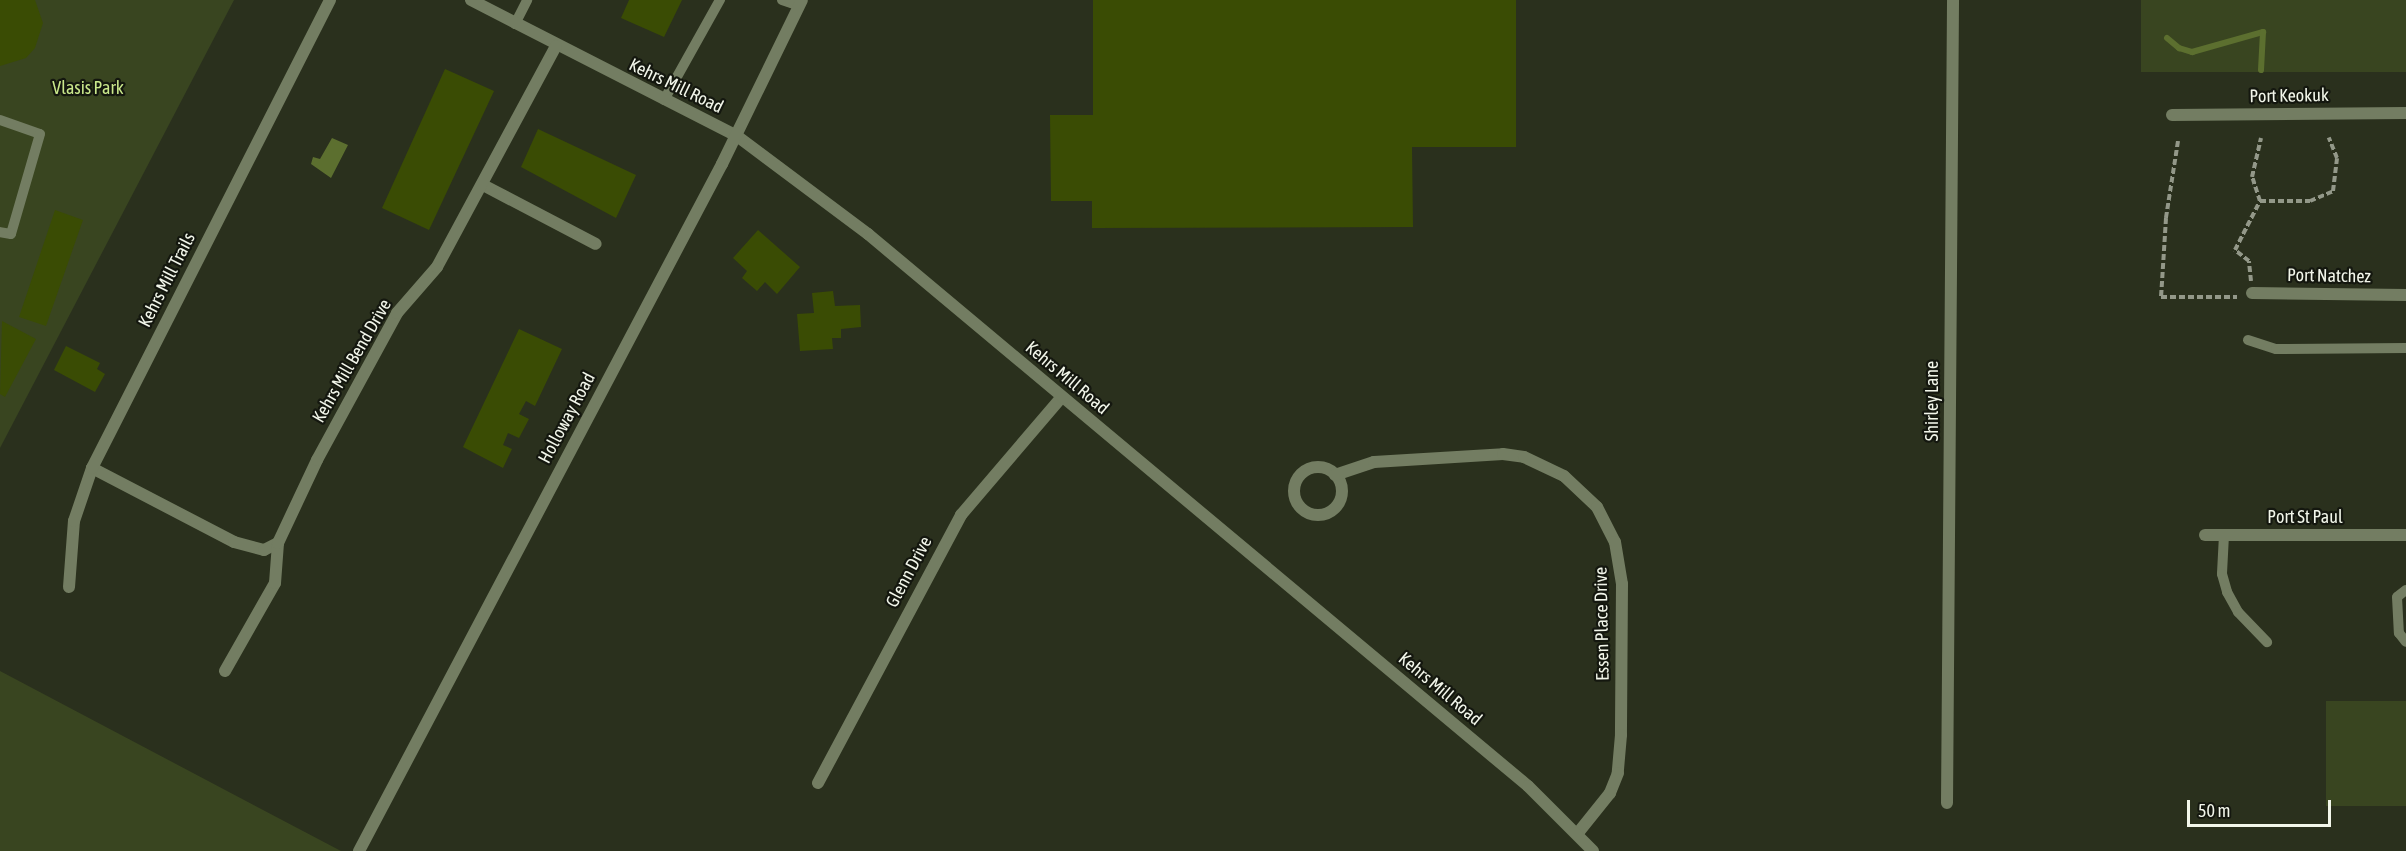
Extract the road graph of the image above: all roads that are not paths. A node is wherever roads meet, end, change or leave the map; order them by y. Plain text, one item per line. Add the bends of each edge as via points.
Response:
1 (330, 0) edge
2 (471, 0) edge
3 (527, 0) edge
4 (720, 0) edge
5 (782, 0) edge
6 (1953, 0) edge
7 (800, 3) edge
8 (515, 24) junction
9 (556, 46) junction
10 (663, 100) junction
11 (2406, 113) edge
12 (2172, 115) dead end
13 (0, 120) edge
14 (736, 136) junction
15 (483, 184) junction
16 (0, 232) edge
17 (596, 243) dead end
18 (2252, 293) road end
19 (2406, 295) edge
20 (2248, 340) dead end
21 (2406, 348) edge
22 (1061, 398) junction
23 (92, 468) junction
24 (1335, 475) junction
25 (2205, 536) dead end
26 (2224, 536) junction
27 (2406, 536) edge
28 (278, 543) junction
29 (69, 587) dead end
30 (2406, 590) edge
31 (2267, 642) dead end
32 (2406, 642) edge
33 (225, 671) dead end
34 (818, 783) dead end
35 (1947, 803) dead end
36 (1578, 833) junction
37 (359, 851) edge
38 (1593, 851) edge

1 - 23 street, Kehrs Mill Trails
2 - 8 street, Kehrs Mill Road
3 - 8 lane
4 - 10 lane
5 - 7 lane
6 - 35 street, Shirley Lane
7 - 14 street, Holloway Road via 749,102
8 - 9 street, Kehrs Mill Road
9 - 10 street, Kehrs Mill Road
9 - 15 street, Kehrs Mill Bend Drive
10 - 14 street, Kehrs Mill Road
11 - 12 street, Port Keokuk
13 - 16 lane via 40,134 11,234
14 - 22 street, Kehrs Mill Road via 868,234
14 - 37 street, Holloway Road
15 - 17 street
15 - 28 street, Kehrs Mill Bend Drive via 437,267 397,313 317,460
18 - 19 street, Port Natchez
20 - 21 lane via 2276,349
22 - 34 street, Glenn Drive via 961,515
22 - 36 street, Kehrs Mill Road via 1528,786
23 - 28 street via 234,542 264,550
23 - 29 street, Kehrs Mill Trails via 74,521
24 - 24 street, Essen Place Drive via 1342,488 1339,504 1326,513 1304,510 1295,497 1300,475 1322,467
24 - 36 street, Essen Place Drive via 1374,462 1503,454 1524,457 1564,476 1597,507 1615,542 1623,584 1621,735 1618,773 1610,793
25 - 26 street, Port St Paul
26 - 27 street, Port St Paul
26 - 31 lane via 2222,574 2227,592 2238,612
28 - 33 street, Kehrs Mill Bend Drive via 274,583
30 - 32 lane via 2397,597 2399,633
36 - 38 street, Kehrs Mill Road

